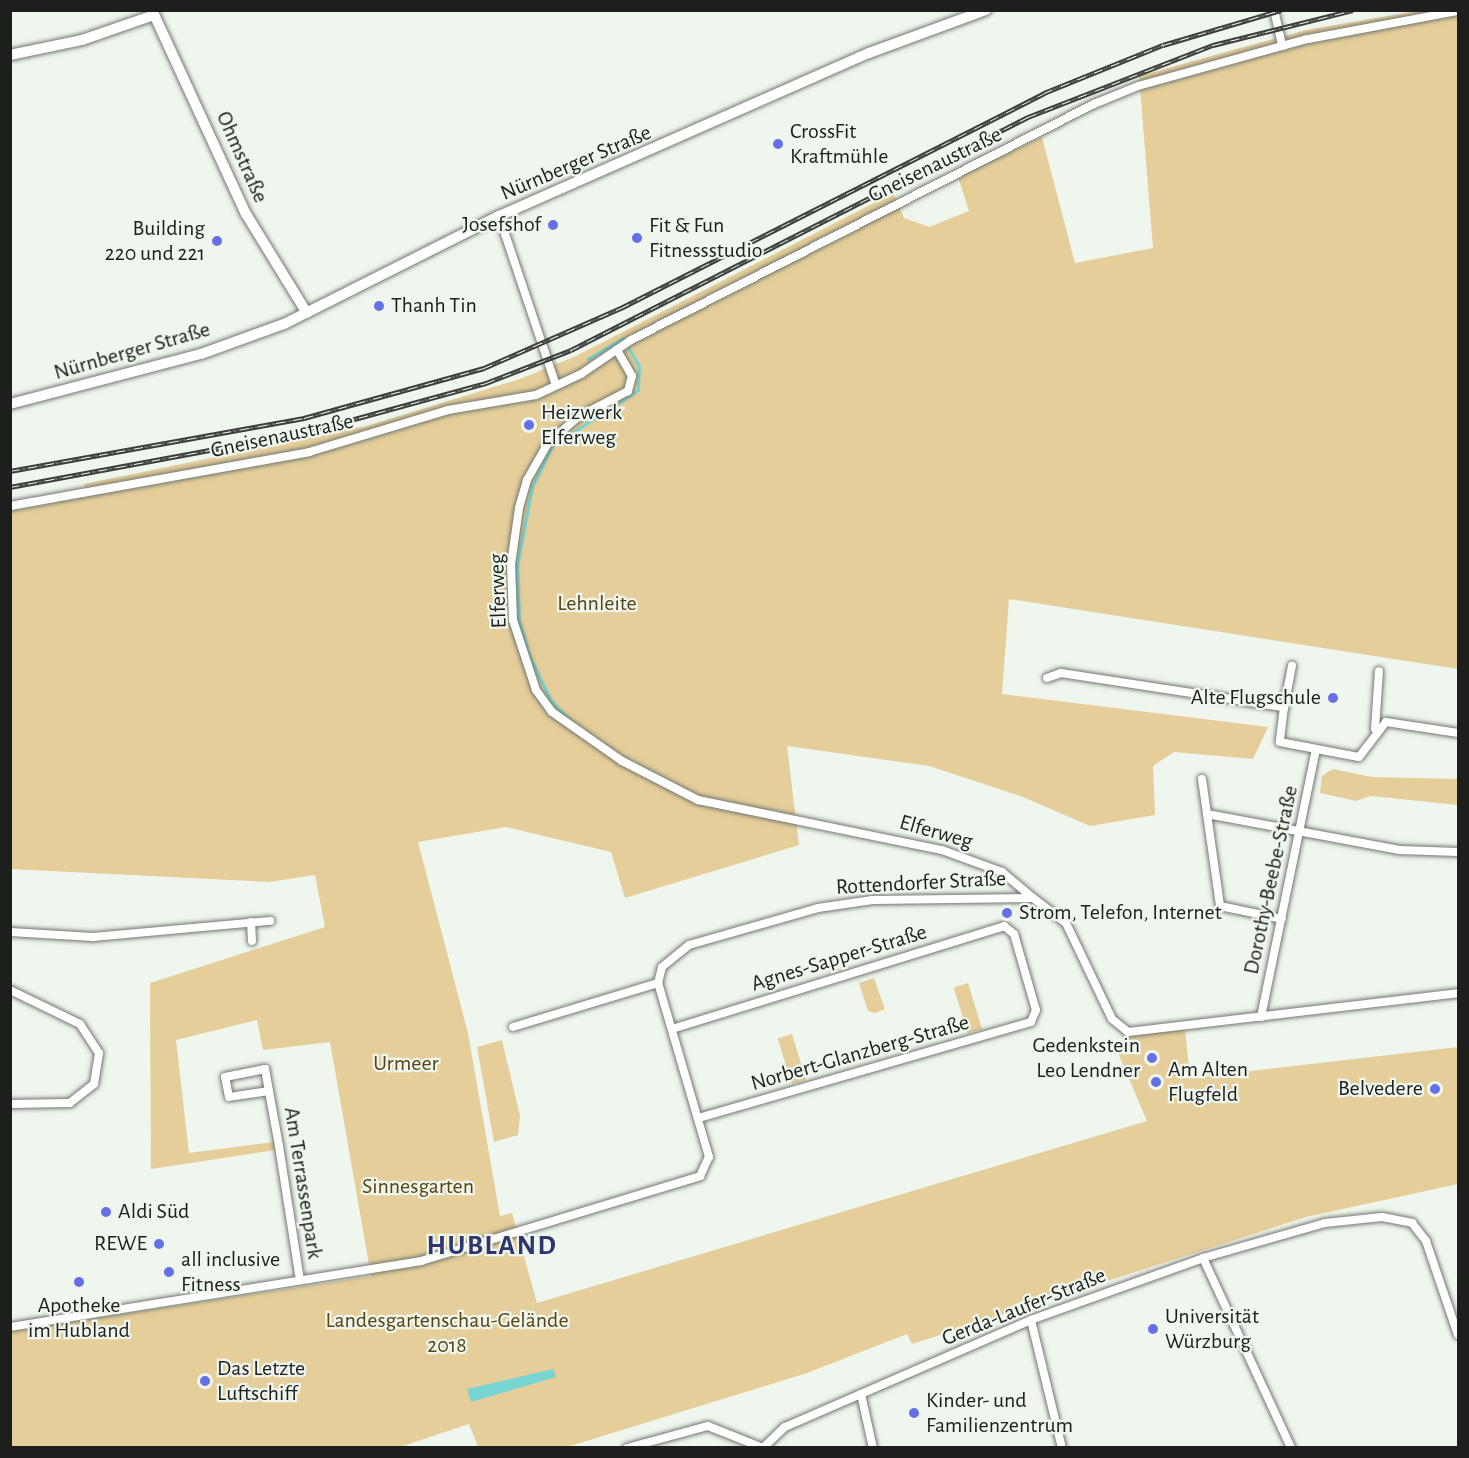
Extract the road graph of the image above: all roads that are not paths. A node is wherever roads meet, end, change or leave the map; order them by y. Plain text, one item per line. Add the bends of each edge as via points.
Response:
1 (986, 10) edge
2 (1274, 10) edge
3 (1458, 11) edge
4 (153, 13) edge
5 (1282, 46) junction
6 (10, 55) edge
7 (500, 216) junction
8 (307, 313) junction
9 (617, 350) junction
10 (556, 385) junction
11 (10, 405) edge
12 (10, 506) edge
13 (1292, 666) dead end
14 (1379, 671) dead end
15 (1047, 678) dead end
16 (1284, 707) junction
17 (1375, 729) junction
18 (1458, 733) edge
19 (1316, 750) junction
20 (1202, 778) dead end
21 (1207, 814) junction
22 (1299, 831) junction
23 (1458, 852) edge
24 (1033, 898) junction
25 (1282, 919) junction
26 (270, 921) dead end
27 (251, 922) junction
28 (10, 932) edge
29 (252, 941) dead end
30 (658, 983) junction
31 (10, 990) edge
32 (1458, 993) edge
33 (1261, 1017) junction
34 (1030, 1022) joint
35 (513, 1027) dead end
36 (672, 1029) junction
37 (269, 1091) junction
38 (10, 1104) edge
39 (699, 1118) junction
40 (1203, 1258) junction
41 (300, 1280) junction
42 (1031, 1320) junction
43 (10, 1327) edge
44 (1458, 1335) edge
45 (861, 1394) junction
46 (627, 1448) edge
47 (763, 1448) edge
48 (873, 1448) edge
49 (1062, 1448) edge
50 (1291, 1448) edge

1 - 7 street, Nürnberger Straße via 869,53
2 - 5 street
3 - 5 street, Gneisenaustraße
4 - 6 street via 82,40
4 - 8 street, Ohmstraße via 246,214
5 - 9 street, Gneisenaustraße via 1094,104
7 - 8 street, Nürnberger Straße
7 - 10 street
8 - 11 street, Nürnberger Straße via 201,354
9 - 10 street
9 - 24 street, Elferweg via 632,376 628,391 578,417 548,443 527,480 519,508 511,564 513,620 536,690 552,712 622,761 698,800 942,850 1002,872
10 - 12 street, Gneisenaustraße via 537,395 448,410 309,452
13 - 16 street
14 - 17 street
15 - 16 street via 1061,673
16 - 19 street via 1280,742
17 - 18 street via 1386,722
17 - 19 street via 1365,756
19 - 22 street, Dorothy-Beebe-Straße
20 - 21 street
21 - 22 street
21 - 25 street via 1220,906
22 - 23 street via 1400,850
22 - 25 street, Dorothy-Beebe-Straße
24 - 30 street, Rottendorfer Straße via 872,900 818,908 689,945 662,967
24 - 33 street, Rottendorfer Straße via 1066,922 1112,1018 1128,1032
25 - 33 street, Dorothy-Beebe-Straße
26 - 27 street
27 - 28 street via 93,937
27 - 29 street
30 - 35 street
30 - 36 street
31 - 38 street via 80,1024 99,1053 94,1084 69,1103
32 - 33 street, Rottendorfer Straße
34 - 36 street, Agnes-Sapper-Straße via 1035,1010 1014,933 1004,926
34 - 39 street, Norbert-Glanzberg-Straße
36 - 39 street
37 - 37 street, Am Terrassenpark via 265,1069 225,1077 229,1097
37 - 41 street, Am Terrassenpark
39 - 41 street via 709,1157 700,1176 421,1261
40 - 42 street, Gerda-Laufer-Straße
40 - 44 street, Gerda-Laufer-Straße via 1311,1226 1382,1217 1412,1223 1426,1241
40 - 50 street
41 - 43 street
42 - 45 street, Gerda-Laufer-Straße
42 - 49 street
45 - 47 street, Gerda-Laufer-Straße via 785,1427
45 - 48 street
46 - 47 street, Gerda-Laufer-Straße via 708,1426

